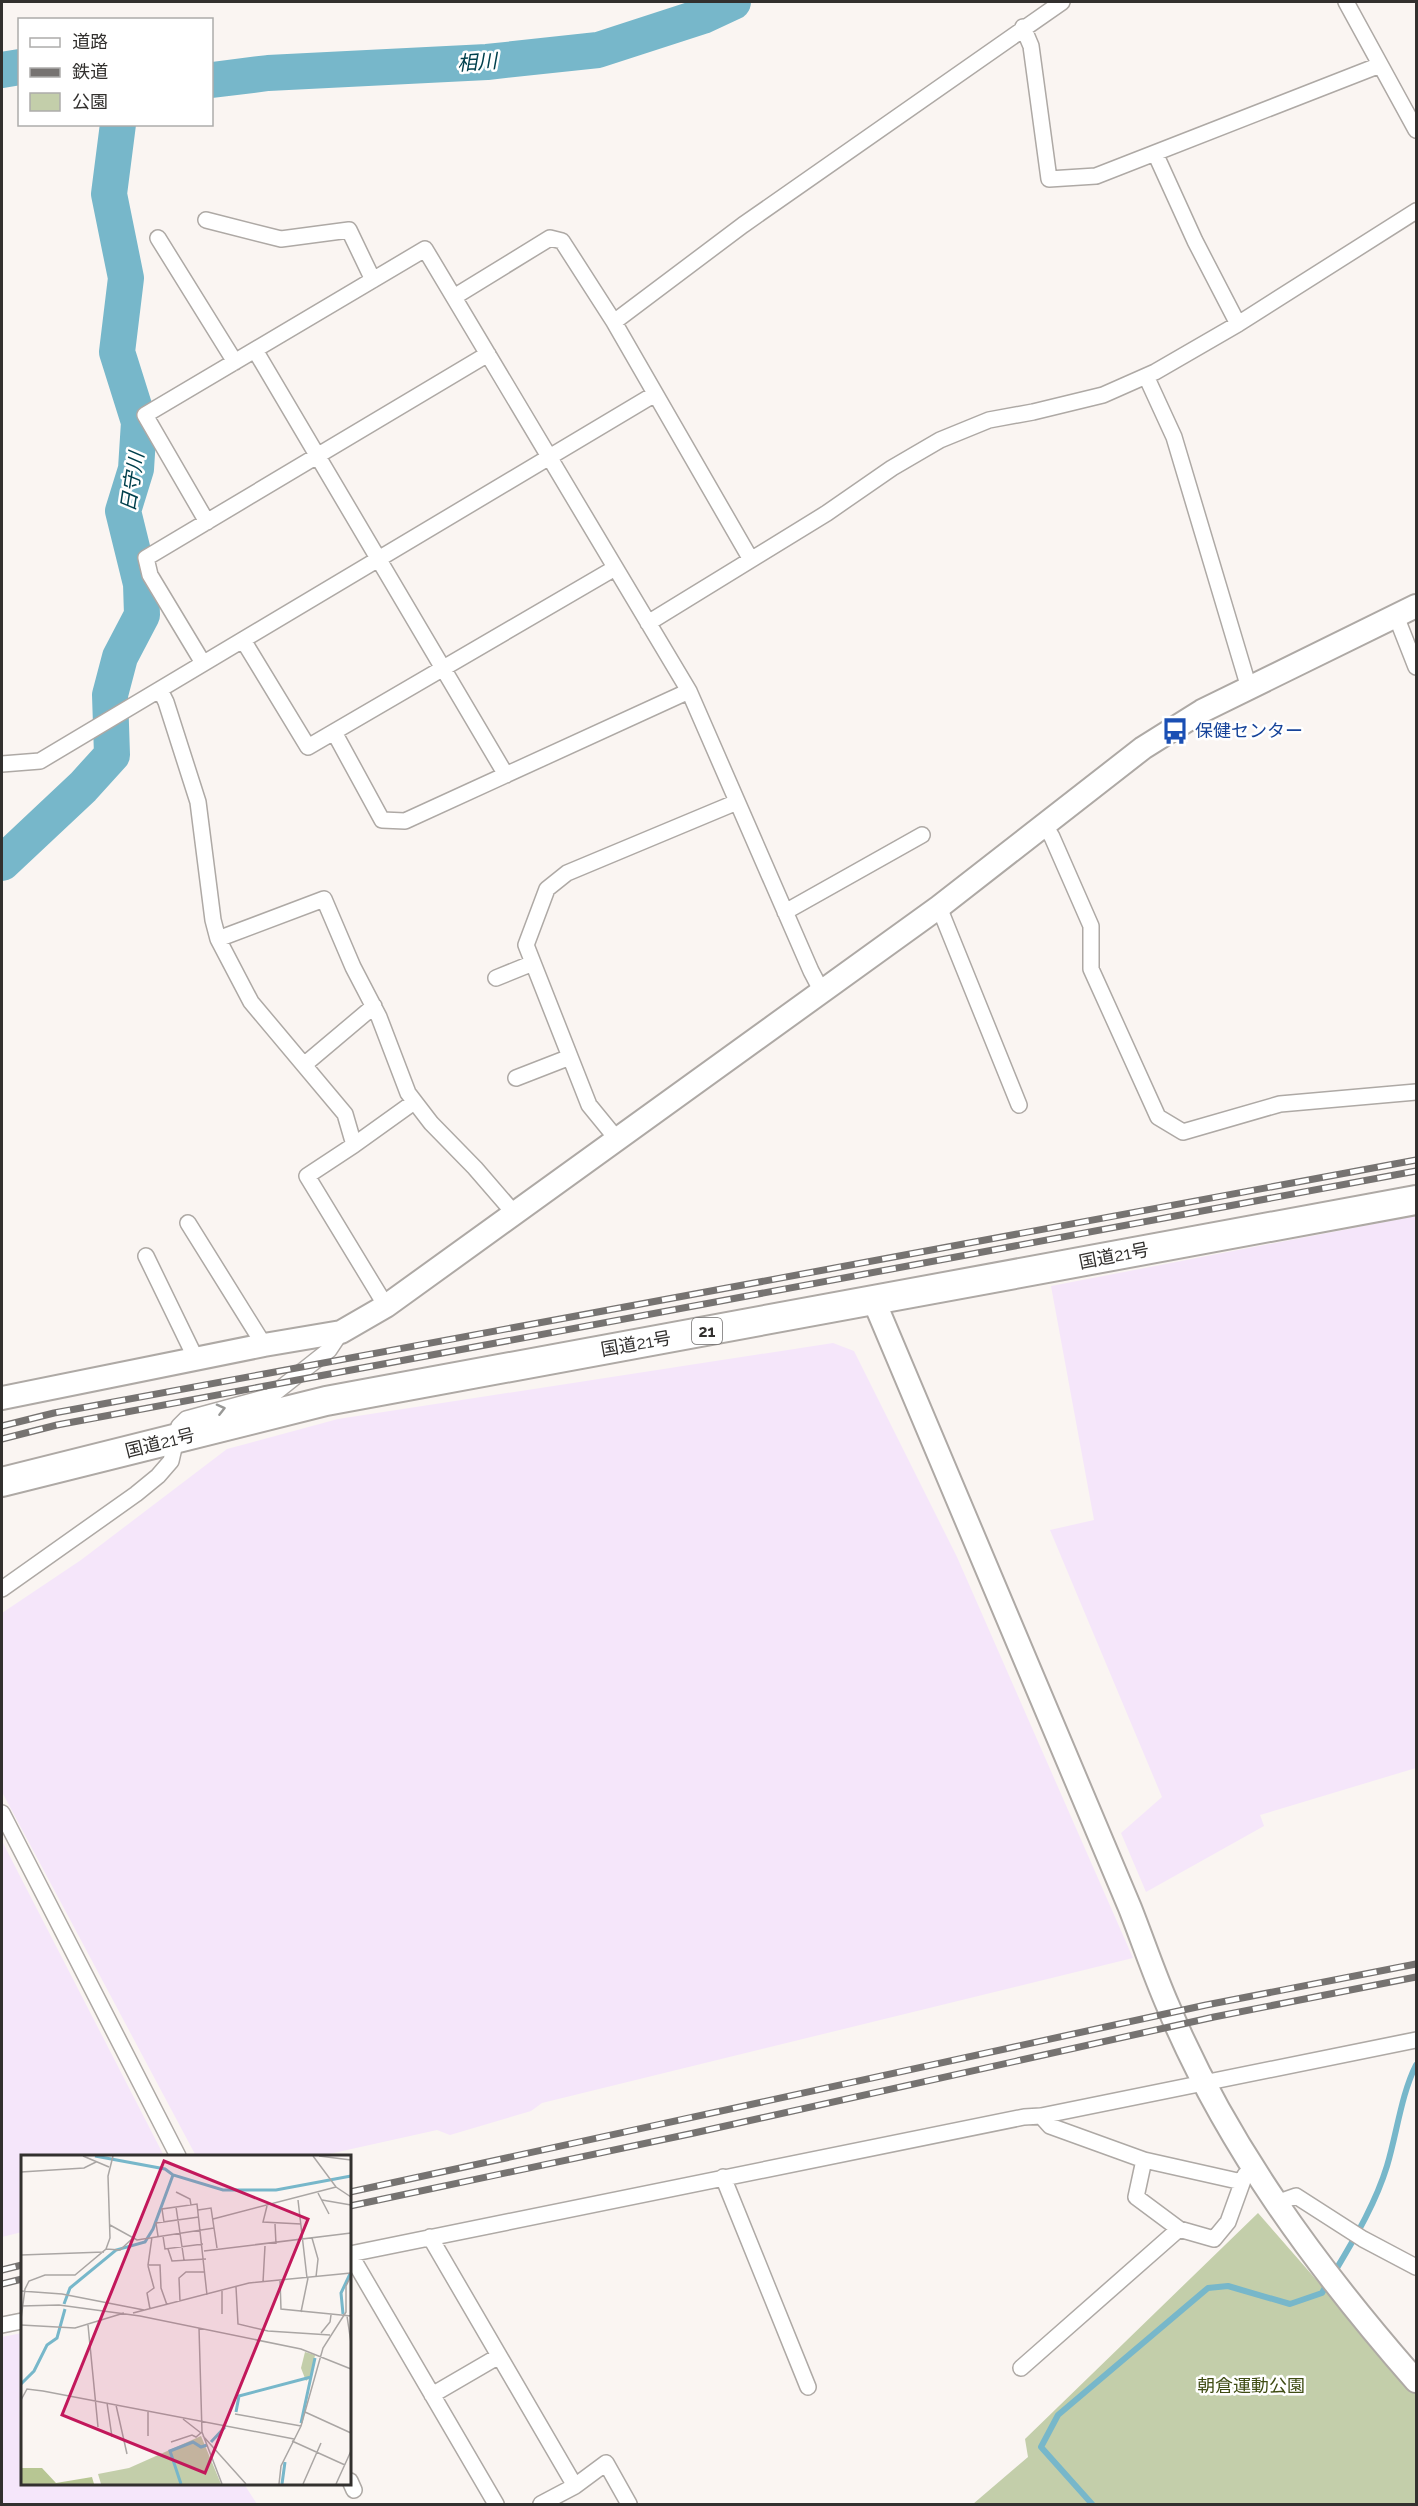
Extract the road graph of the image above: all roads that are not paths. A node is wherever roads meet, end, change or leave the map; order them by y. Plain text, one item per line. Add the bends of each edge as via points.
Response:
1 (1062, 2) edge
2 (1346, 2) edge
3 (1023, 27) junction
4 (1380, 65) junction
5 (1416, 130) edge
6 (1155, 153) junction
7 (1416, 211) edge
8 (206, 220) dead end
9 (158, 238) dead end
10 (373, 280) junction
11 (454, 297) junction
12 (614, 322) junction
13 (1238, 324) junction
14 (255, 350) junction
15 (488, 354) junction
16 (235, 362) junction
17 (1146, 376) junction
18 (655, 394) junction
19 (318, 456) junction
20 (549, 457) junction
21 (207, 522) junction
22 (750, 558) junction
23 (379, 559) junction
24 (615, 568) junction
25 (1416, 606) edge
26 (1396, 616) junction
27 (648, 623) junction
28 (243, 640) junction
29 (203, 663) junction
30 (1416, 667) edge
31 (443, 668) junction
32 (1250, 688) junction
33 (160, 690) junction
34 (689, 692) junction
35 (334, 732) junction
36 (2, 764) edge
37 (506, 775) junction
38 (737, 802) junction
39 (1044, 824) junction
40 (922, 835) dead end
41 (939, 907) junction
42 (785, 912) junction
43 (218, 939) junction
44 (533, 963) junction
45 (496, 978) dead end
46 (821, 990) junction
47 (374, 1006) junction
48 (570, 1057) junction
49 (304, 1065) junction
50 (516, 1078) dead end
51 (1416, 1092) edge
52 (414, 1102) junction
53 (1019, 1105) dead end
54 (616, 1138) junction
55 (354, 1145) junction
56 (1416, 1200) edge
57 (514, 1213) junction
58 (188, 1223) dead end
59 (146, 1256) dead end
60 (873, 1301) junction
61 (386, 1306) junction
62 (342, 1332) junction
63 (264, 1345) junction
64 (196, 1359) junction
65 (2, 1398) edge
66 (177, 1439) junction
67 (2, 1482) edge
68 (2, 1589) edge
69 (2, 1814) edge
70 (1416, 2040) edge
71 (1205, 2082) junction
72 (1041, 2116) junction
73 (177, 2155) edge
74 (1144, 2160) junction
75 (1247, 2175) junction
76 (723, 2177) junction
77 (1276, 2203) junction
78 (1179, 2229) junction
79 (430, 2236) junction
80 (351, 2254) edge
81 (351, 2256) edge
82 (1416, 2267) edge
83 (21, 2321) edge
84 (2, 2325) edge
85 (499, 2356) junction
86 (1021, 2368) dead end
87 (1416, 2381) edge
88 (808, 2387) dead end
89 (432, 2395) junction
90 (575, 2486) junction
91 (496, 2505) edge
92 (541, 2505) edge
93 (628, 2505) edge

1 - 3 street
2 - 4 street
3 - 6 street via 1031,46 1049,179 1096,176
3 - 12 street via 743,225
4 - 5 street
4 - 6 street
6 - 13 street
7 - 13 street
8 - 10 street via 281,239 349,230
9 - 16 street
10 - 11 street via 425,249
10 - 14 street
11 - 12 street via 550,238 562,241
11 - 15 street
12 - 18 street
13 - 17 street
14 - 16 street
14 - 19 street
15 - 19 street
15 - 20 street
16 - 21 street via 145,415
17 - 22 street via 1103,394 989,420 940,440
17 - 32 street via 1174,437
18 - 20 street
18 - 22 street
19 - 21 street
19 - 23 street
20 - 23 street
20 - 24 street
21 - 29 street via 146,558 150,575
22 - 27 street
23 - 28 street
23 - 31 street
24 - 27 street
24 - 31 street
25 - 26 street
26 - 30 street
26 - 32 street
27 - 34 street
28 - 29 street
28 - 35 street via 308,747
29 - 33 street
31 - 35 street
31 - 37 street
32 - 39 street via 1202,711 1143,747
33 - 36 street via 40,761
33 - 43 street via 198,802
34 - 37 street
34 - 38 street
35 - 37 street via 382,820 405,821
38 - 42 street
38 - 44 street via 560,878 547,889 526,945
39 - 41 street
39 - 51 street via 1091,926 1091,969 1158,1117 1183,1132 1280,1104
40 - 42 street
41 - 46 street
41 - 53 street
42 - 46 street
43 - 47 street via 324,899
43 - 49 street via 251,1002
44 - 45 street
44 - 48 street
46 - 54 street
47 - 49 street
47 - 52 street
48 - 50 street
48 - 54 street via 589,1105
49 - 55 street via 345,1114
52 - 55 street
52 - 57 street
54 - 57 street
55 - 61 street via 307,1176
56 - 60 highway, 国道21号 / 21
57 - 61 street
58 - 63 street
59 - 64 street
60 - 66 highway, 国道21号 / 21 via 326,1401
60 - 71 street via 1130,1908 1168,2007
61 - 62 street
62 - 63 street
66 -> 62 street via 186,1419 281,1390 329,1350
63 - 64 street
64 - 65 street
66 - 67 highway, 国道21号 / 21
66 - 68 street via 171,1461 158,1476
69 - 73 street
70 - 71 street
71 - 72 street
71 - 75 street
72 - 74 street via 1050,2126
72 - 76 street
74 - 75 street
74 - 78 street via 1136,2197
75 - 77 street
75 - 78 street via 1228,2222 1214,2239
76 - 79 street
76 - 88 street
77 - 82 street via 1296,2196
77 - 87 street via 1333,2281
78 - 86 street
79 - 80 street
79 - 85 street
81 - 89 street
83 - 84 street
85 - 89 street
85 - 90 street
89 - 91 street
90 - 92 street
90 - 93 street via 606,2463

